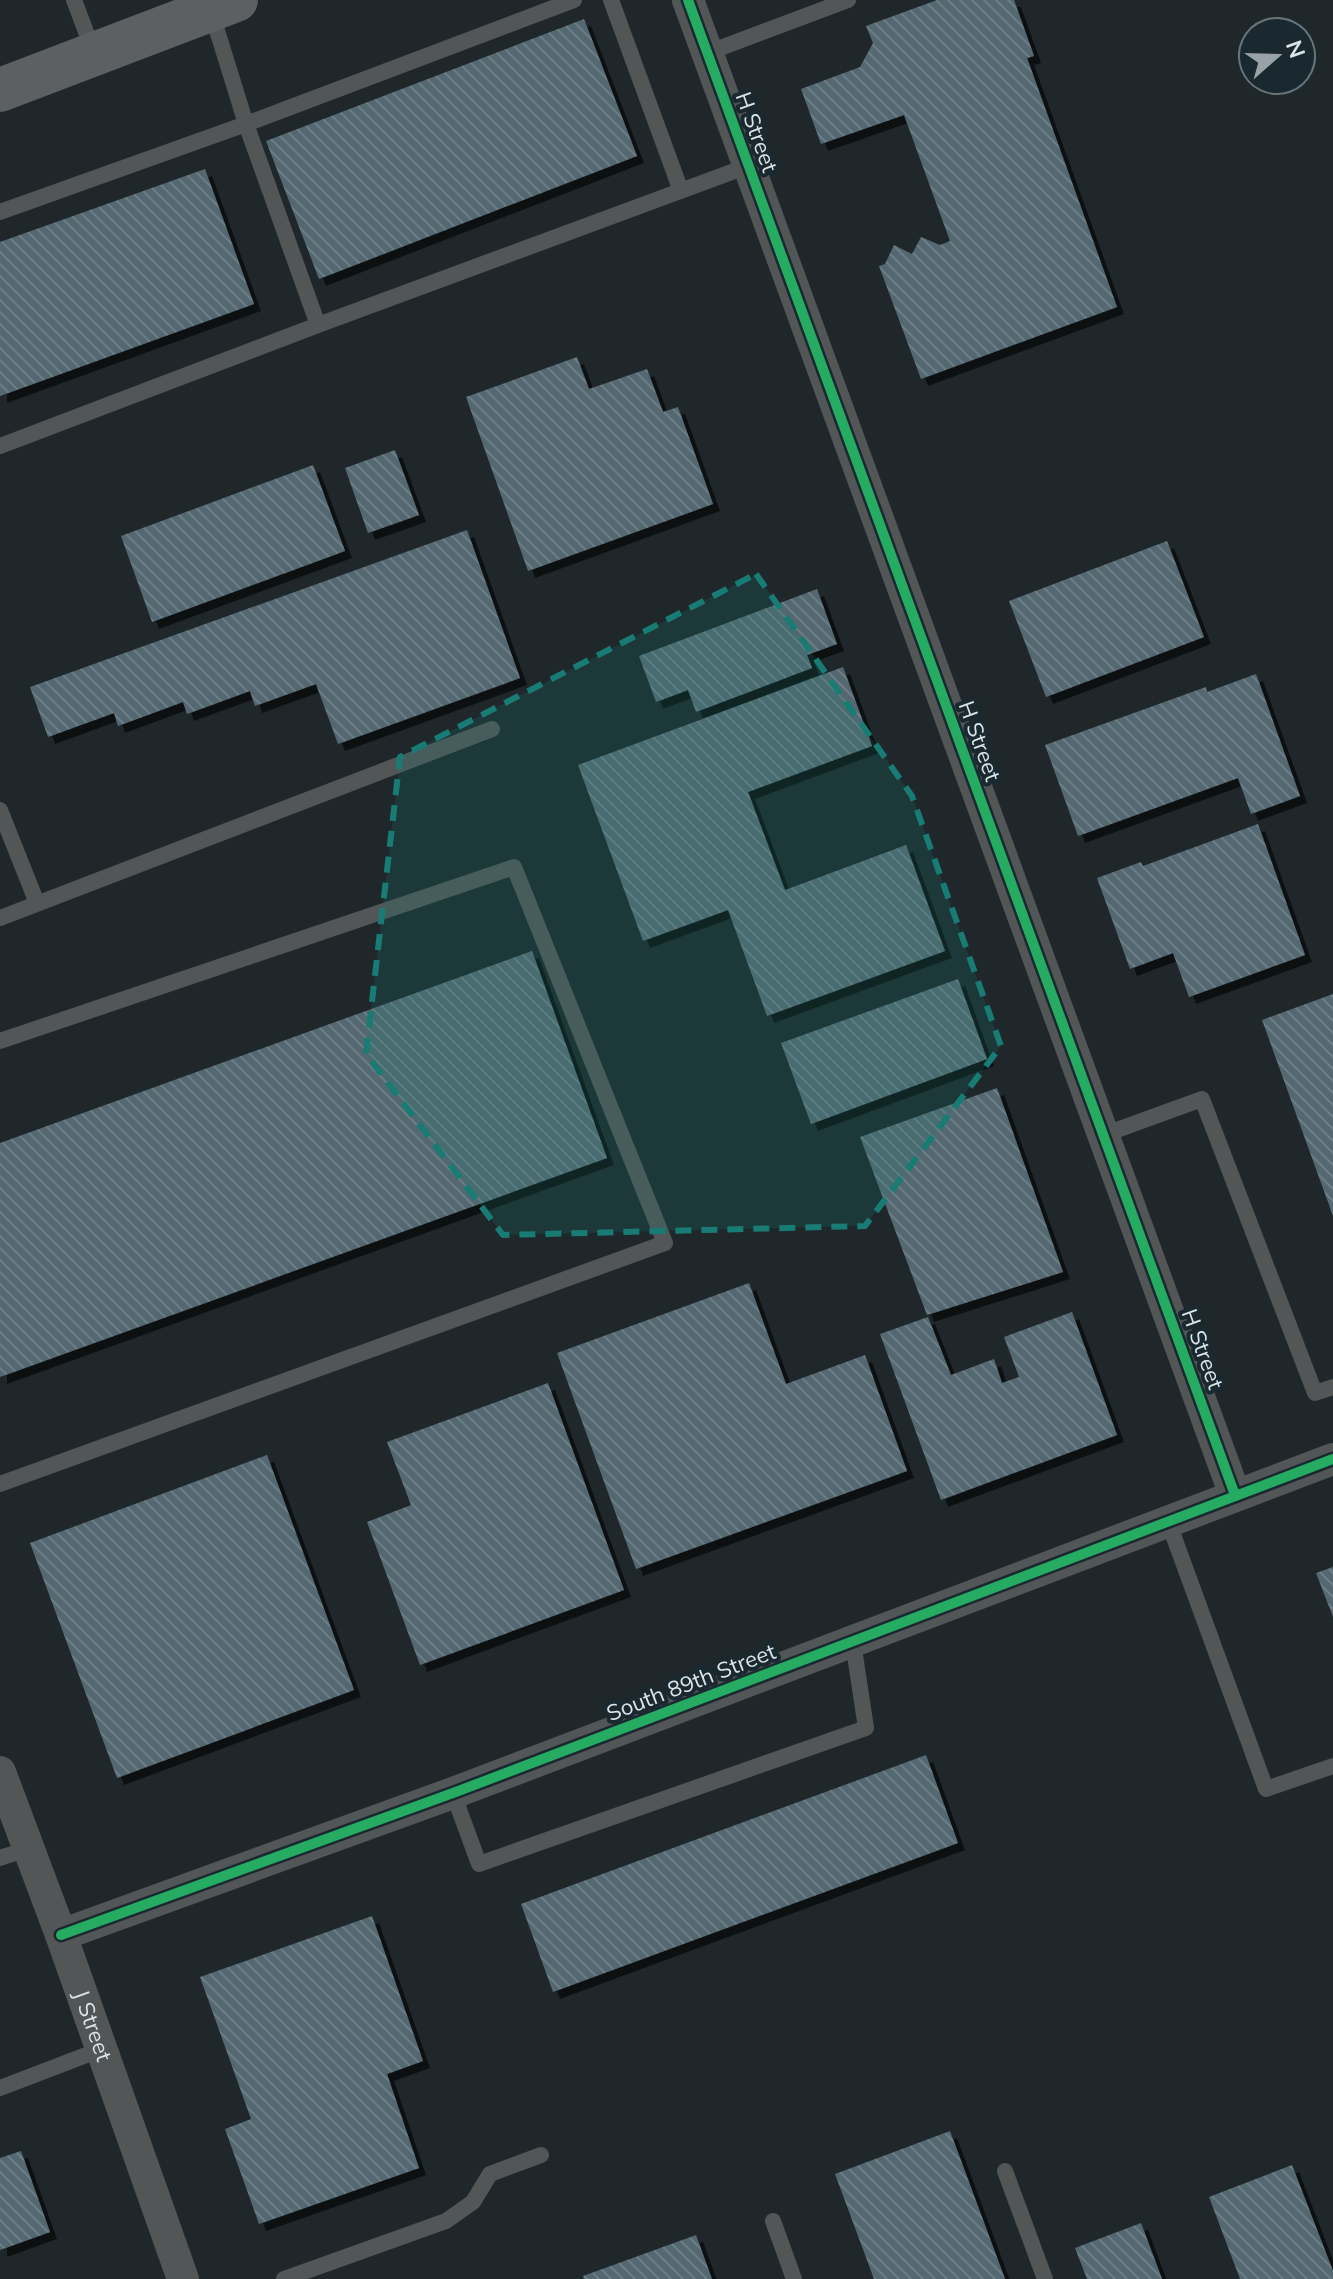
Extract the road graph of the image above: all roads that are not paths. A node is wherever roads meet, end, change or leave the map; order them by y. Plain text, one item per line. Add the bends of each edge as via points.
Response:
1 (74, 0) edge
2 (574, 0) edge
3 (611, 0) edge
4 (688, 0) edge
5 (848, 0) edge
6 (198, 11) edge
7 (707, 53) junction
8 (94, 54) junction
9 (0, 90) edge
10 (246, 124) junction
11 (748, 166) junction
12 (681, 191) junction
13 (0, 212) edge
14 (318, 325) junction
15 (0, 446) edge
16 (492, 729) dead end
17 (0, 810) edge
18 (37, 903) junction
19 (0, 918) edge
20 (0, 1041) edge
21 (1103, 1135) junction
22 (1333, 1387) edge
23 (1333, 1459) edge
24 (0, 1484) edge
25 (1235, 1495) junction
26 (1168, 1521) junction
27 (853, 1642) junction
28 (1333, 1766) edge
29 (0, 1772) edge
30 (453, 1793) junction
31 (14, 1854) edge
32 (61, 1935) junction
33 (102, 2049) junction
34 (0, 2088) edge
35 (541, 2155) dead end
36 (1005, 2171) dead end
37 (773, 2221) dead end
38 (183, 2279) edge
39 (284, 2279) edge
40 (794, 2279) edge
41 (1045, 2279) edge

1 - 8 lane
2 - 10 lane
3 - 12 lane
4 - 7 street, H Street
5 - 7 lane
6 - 8 street
6 - 10 lane
7 - 11 street, H Street
8 - 9 street
10 - 13 lane
10 - 14 lane
11 - 12 lane
11 - 21 street, H Street
12 - 14 lane
14 - 15 lane
16 - 18 lane
17 - 18 lane
18 - 19 lane
20 - 24 lane via 514,867 665,1243
21 - 22 lane via 1202,1099 1315,1393
21 - 25 street, H Street
23 - 25 street, South 89th Street
25 - 26 street, South 89th Street
26 - 27 street, South 89th Street
26 - 28 lane via 1266,1789
27 - 30 street, South 89th Street
27 - 30 lane via 866,1728 479,1864
29 - 31 street, J Street
30 - 32 street, South 89th Street
31 - 32 street, J Street
32 - 33 street, J Street
33 - 34 lane
33 - 38 street, J Street
35 - 39 lane via 490,2174 473,2202 446,2221
36 - 41 lane
37 - 40 lane

